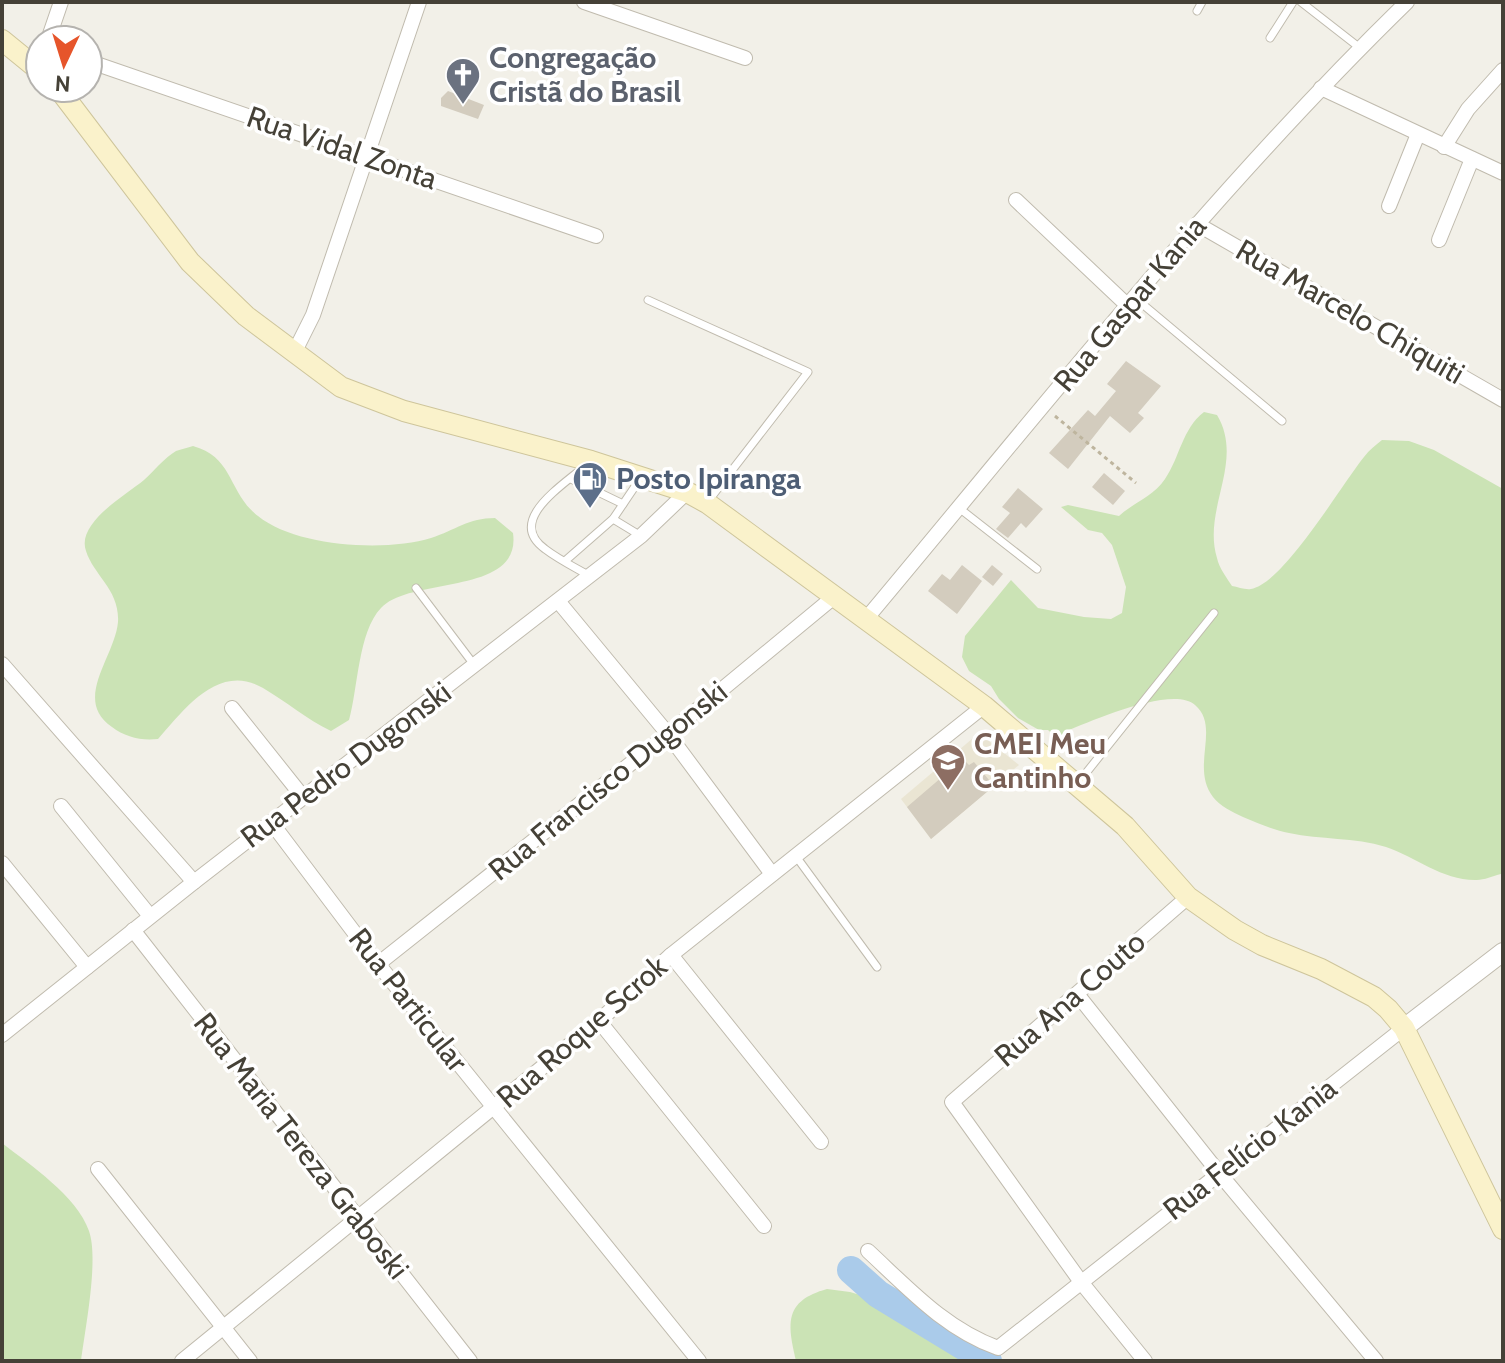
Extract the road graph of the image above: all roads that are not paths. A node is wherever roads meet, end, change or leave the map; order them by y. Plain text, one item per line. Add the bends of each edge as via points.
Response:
1 (61, 2) edge
2 (419, 2) edge
3 (584, 2) edge
4 (1202, 2) edge
5 (1293, 2) edge
6 (1301, 2) edge
7 (1407, 2) edge
8 (1197, 11) dead end
9 (53, 24) edge
10 (1270, 38) dead end
11 (2, 40) edge
12 (1360, 48) junction
13 (24, 55) edge
14 (745, 58) dead end
15 (104, 66) edge
16 (1503, 70) edge
17 (1321, 88) junction
18 (70, 104) edge
19 (1418, 134) junction
20 (1444, 147) junction
21 (367, 156) junction
22 (1472, 159) junction
23 (1503, 173) edge
24 (1016, 200) dead end
25 (1389, 206) dead end
26 (1197, 224) junction
27 (596, 236) dead end
28 (1439, 240) dead end
29 (648, 300) dead end
30 (1130, 301) junction
31 (294, 353) junction
32 (1503, 400) edge
33 (1282, 421) dead end
34 (591, 461) junction
35 (641, 477) junction
36 (571, 479) junction
37 (687, 492) junction
38 (707, 503) junction
39 (623, 504) junction
40 (959, 508) junction
41 (613, 519) junction
42 (641, 536) junction
43 (565, 561) junction
44 (1037, 569) dead end
45 (588, 575) junction
46 (416, 588) dead end
47 (835, 596) junction
48 (558, 601) junction
49 (1214, 613) dead end
50 (866, 619) junction
51 (2, 664) edge
52 (475, 666) junction
53 (984, 706) junction
54 (232, 708) dead end
55 (668, 734) junction
56 (1077, 784) junction
57 (303, 797) junction
58 (61, 806) dead end
59 (271, 822) junction
60 (795, 855) junction
61 (2, 863) edge
62 (772, 874) junction
63 (194, 882) junction
64 (1188, 897) junction
65 (150, 916) junction
66 (133, 930) junction
67 (1503, 952) edge
68 (671, 955) junction
69 (378, 964) junction
70 (87, 967) junction
71 (877, 967) dead end
72 (1077, 994) junction
73 (599, 1021) junction
74 (1404, 1028) junction
75 (3, 1033) edge
76 (494, 1108) junction
77 (821, 1142) dead end
78 (98, 1169) dead end
79 (1219, 1173) junction
80 (357, 1219) junction
81 (764, 1226) dead end
82 (1503, 1229) edge
83 (868, 1251) dead end
84 (1081, 1282) junction
85 (223, 1327) junction
86 (182, 1361) edge
87 (250, 1361) edge
88 (470, 1361) edge
89 (699, 1361) edge
90 (1145, 1361) edge
91 (1376, 1361) edge

1 - 9 street
2 - 21 street
3 - 14 street
4 - 8 lane
5 - 10 lane
6 - 12 lane
7 - 12 street, Rua Gaspar Kania
11 - 13 main road
12 - 17 street, Rua Gaspar Kania
15 - 21 street, Rua Vidal Zonta
16 - 20 street via 1468,109
17 - 19 street
17 - 26 street, Rua Gaspar Kania
18 - 31 main road via 190,262
19 - 20 street
19 - 25 street
20 - 22 street
21 - 27 street, Rua Vidal Zonta
21 - 31 street via 313,315
22 - 23 street
22 - 28 street
24 - 30 street
26 - 30 street, Rua Gaspar Kania
26 - 32 street, Rua Marcelo Chiquiti
29 - 38 lane via 808,372
30 - 33 lane
30 - 40 street, Rua Gaspar Kania
31 - 34 main road via 341,387 404,411
34 - 35 main road
34 - 36 lane
35 - 37 main road
35 - 39 lane
36 - 39 lane
36 - 43 lane via 534,513 529,526 542,548
37 - 38 main road
37 - 42 street, Rua Pedro Dugonski
38 - 47 main road
39 - 41 lane
40 - 44 lane
40 - 50 street, Rua Gaspar Kania
41 - 42 lane
41 - 43 lane
42 - 45 street, Rua Pedro Dugonski
43 - 45 lane
45 - 48 street, Rua Pedro Dugonski
46 - 52 lane
47 - 50 main road
47 - 55 street, Rua Francisco Dugonski
48 - 52 street, Rua Pedro Dugonski
48 - 55 street
49 - 56 lane
50 - 53 main road
51 - 63 street
52 - 57 street, Rua Pedro Dugonski
53 - 56 main road
53 - 60 street, Rua Roque Scrok
54 - 57 street
55 - 62 street
55 - 69 street, Rua Francisco Dugonski
56 - 64 main road via 1125,826
57 - 59 street, Rua Pedro Dugonski
58 - 65 street
59 - 63 street, Rua Pedro Dugonski
59 - 69 street, Rua Particular
60 - 62 street, Rua Roque Scrok
60 - 71 lane
61 - 70 street
62 - 68 street, Rua Roque Scrok
63 - 65 street, Rua Pedro Dugonski
64 - 72 street, Rua Ana Couto
64 - 74 main road via 1249,938 1374,997
65 - 66 street, Rua Pedro Dugonski
66 - 70 street, Rua Pedro Dugonski
66 - 80 street, Rua Maria Tereza Graboski
67 - 74 street, Rua Felício Kania
68 - 73 street, Rua Roque Scrok
68 - 77 street
69 - 76 street, Rua Particular
70 - 75 street, Rua Pedro Dugonski
72 - 79 street
72 - 84 street, Rua Ana Couto via 952,1102
73 - 76 street, Rua Roque Scrok
73 - 81 street
74 - 79 street, Rua Felício Kania
74 - 82 main road
76 - 80 street, Rua Roque Scrok
76 - 89 street, Rua Particular
78 - 85 street
79 - 84 street, Rua Felício Kania
79 - 91 street
80 - 85 street, Rua Roque Scrok
80 - 88 street, Rua Maria Tereza Graboski
83 - 84 street, Rua Felício Kania via 933,1312 998,1348
84 - 90 street
85 - 86 street, Rua Roque Scrok
85 - 87 street

